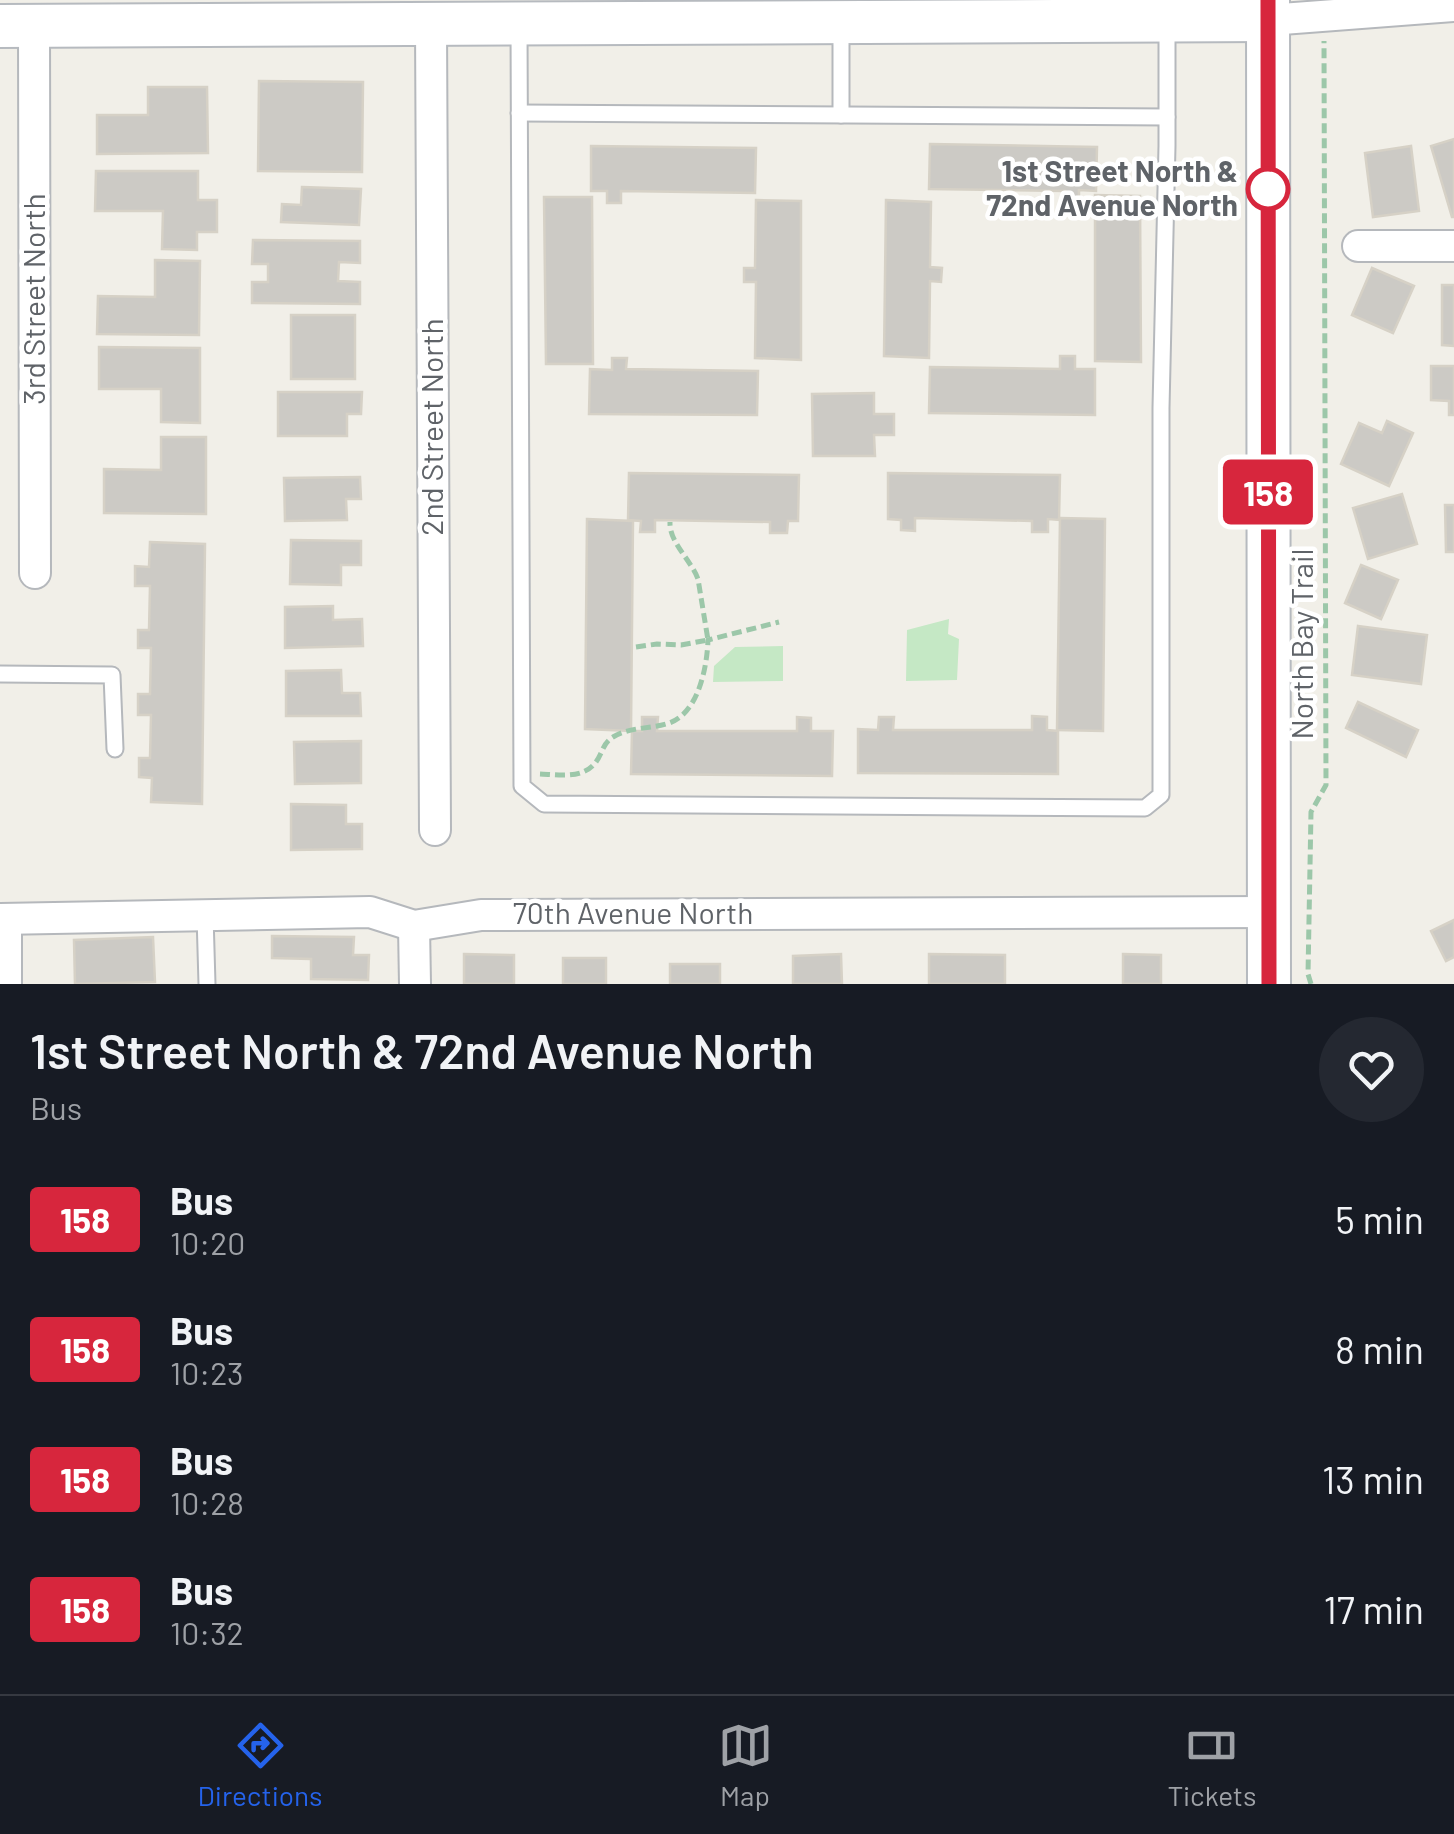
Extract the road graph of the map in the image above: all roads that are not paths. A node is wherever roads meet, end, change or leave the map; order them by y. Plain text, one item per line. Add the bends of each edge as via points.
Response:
1 (1371, 6) edge
2 (1454, 6) edge
3 (1268, 10) edge
4 (787, 11) edge
5 (1166, 20) junction
6 (841, 22) junction
7 (431, 24) junction
8 (519, 24) junction
9 (17, 26) edge
10 (519, 113) junction
11 (841, 115) junction
12 (1166, 117) junction
13 (1358, 246) dead end
14 (1454, 246) edge
15 (35, 573) dead end
16 (0, 674) edge
17 (115, 749) dead end
18 (435, 830) dead end
19 (1268, 912) junction
20 (205, 916) junction
21 (3, 919) edge
22 (414, 926) junction
23 (6, 984) edge
24 (207, 984) edge
25 (415, 984) edge
26 (1269, 984) edge

1 - 2 street via 1385,12
1 - 3 street via 1324,16
3 - 5 street
3 - 19 street
4 - 6 street
4 - 8 street
5 - 6 street
5 - 12 lane
6 - 11 lane
7 - 8 street
7 - 9 street
7 - 18 street, 2nd Street North
8 - 10 lane
9 - 15 street, 3rd Street North
10 - 11 lane
10 - 12 lane via 522,786 544,804 1146,808 1161,795
11 - 12 lane
13 - 14 street
16 - 17 lane via 112,675
19 - 22 street, 70th Avenue North via 481,914
19 - 26 street
20 - 21 street, 70th Avenue North
20 - 22 street, 70th Avenue North via 370,912
20 - 24 lane
21 - 23 street
22 - 25 street

